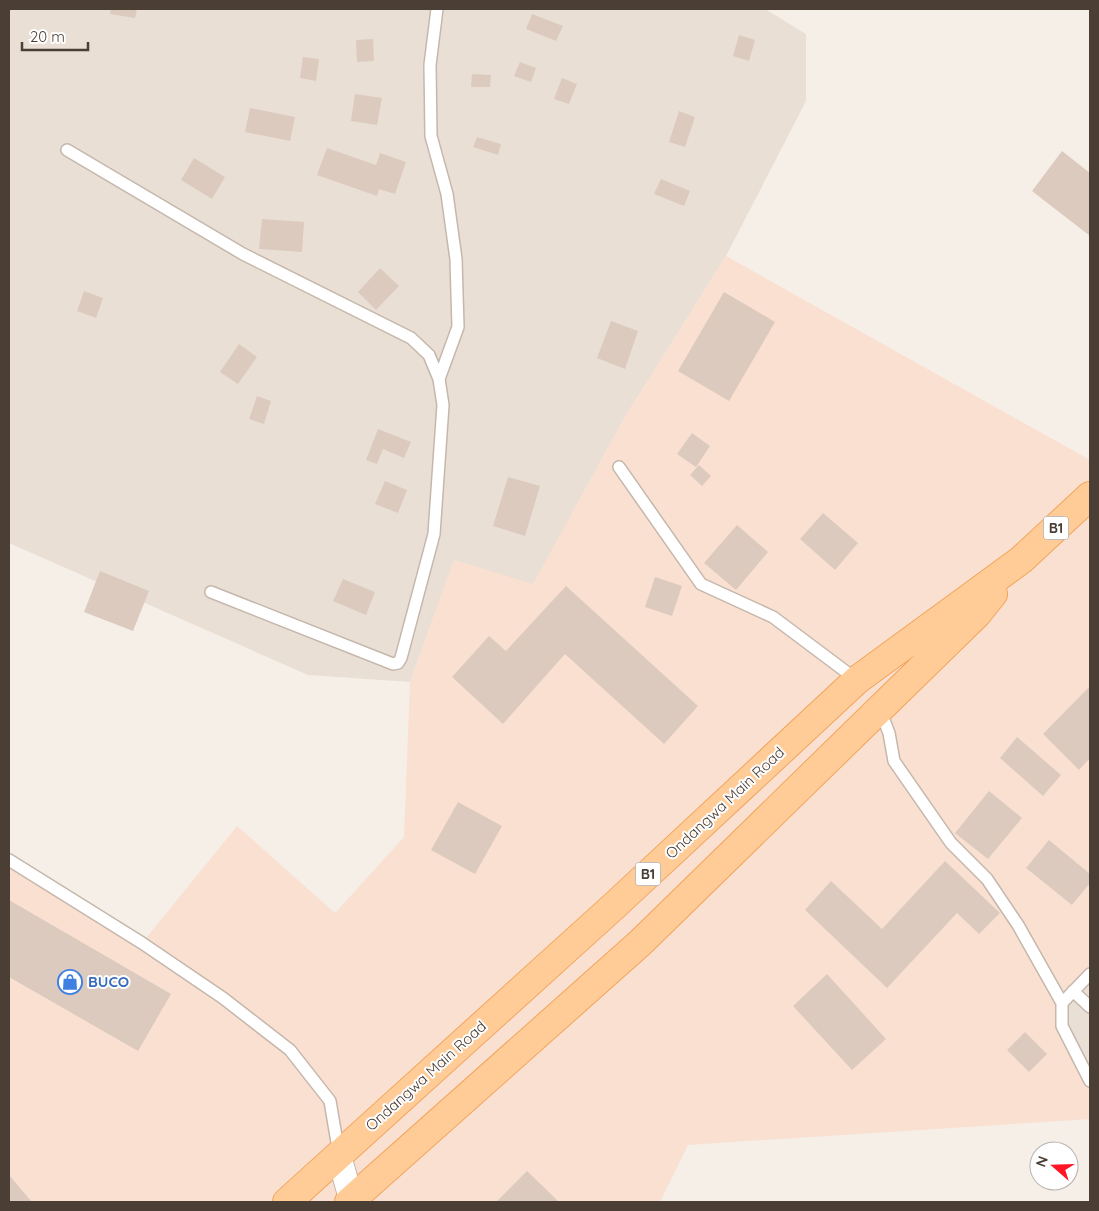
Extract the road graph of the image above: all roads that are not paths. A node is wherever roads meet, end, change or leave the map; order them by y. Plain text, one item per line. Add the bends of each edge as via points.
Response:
1 (437, 9) edge
2 (67, 150) dead end
3 (439, 379) junction
4 (619, 467) dead end
5 (1090, 496) edge
6 (1021, 560) junction
7 (211, 592) dead end
8 (857, 680) junction
9 (880, 709) junction
10 (9, 860) edge
11 (1090, 974) edge
12 (1074, 991) junction
13 (1062, 1003) junction
14 (1090, 1006) edge
15 (1090, 1081) edge
16 (339, 1156) junction
17 (287, 1202) edge
18 (350, 1202) edge

1 - 3 lane via 430,65 431,136 447,194 455,250 458,327
2 - 3 lane via 243,254 411,338 429,355
3 - 7 lane via 443,405 434,534 398,663 393,664
4 - 8 lane via 701,584 773,617
5 - 6 main road, Ondangwa Main Road / B1
6 - 8 main road, Ondangwa Main Road / B1
6 - 9 main road, Ondangwa Main Road / B1 via 977,614
8 - 16 main road, Ondangwa Main Road / B1
9 - 13 lane via 894,761 951,843 987,879 1018,925
9 - 18 main road, Ondangwa Main Road / B1 via 640,943
10 - 16 lane via 142,943 290,1050 330,1101
11 - 12 lane
12 - 13 lane
12 - 14 lane
13 - 15 lane via 1062,1026
16 - 17 main road, Ondangwa Main Road / B1
16 - 18 street

